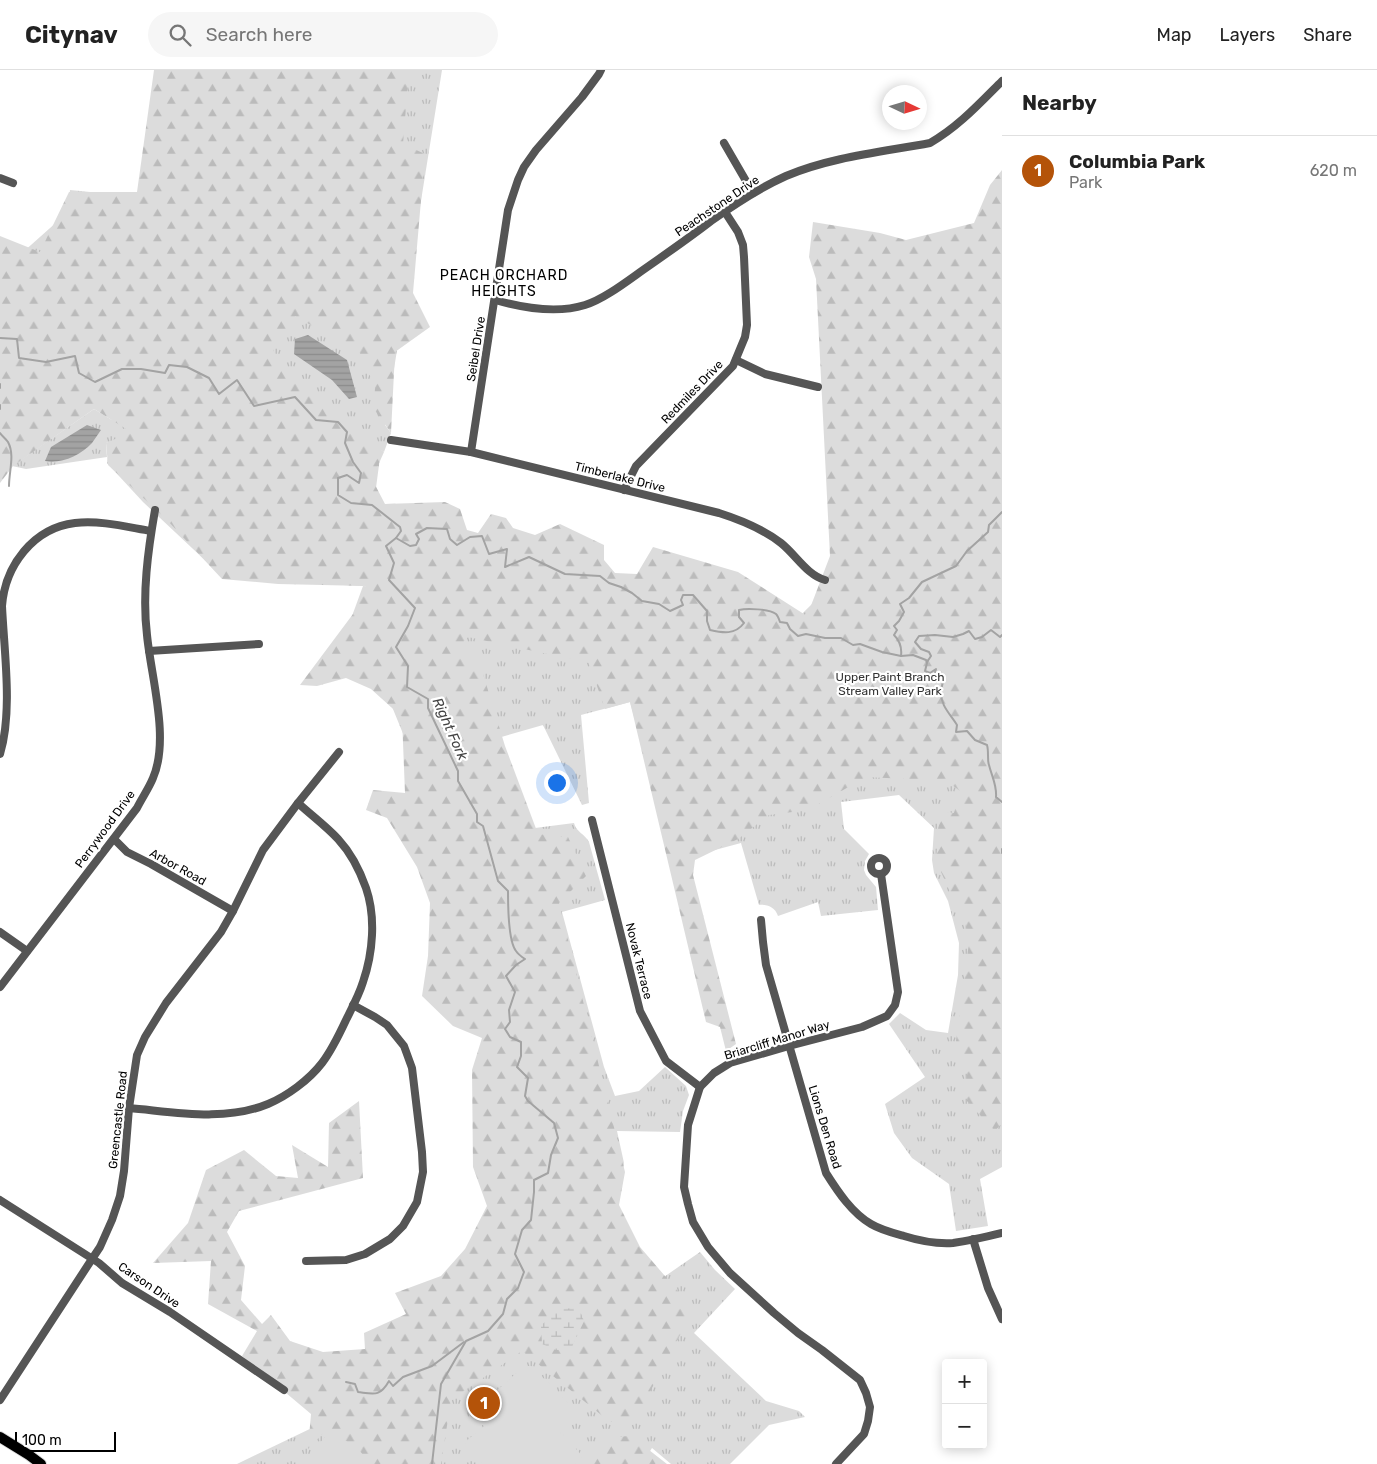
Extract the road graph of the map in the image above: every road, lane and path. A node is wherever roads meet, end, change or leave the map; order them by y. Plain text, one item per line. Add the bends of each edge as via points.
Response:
1 (601, 70) edge
2 (1002, 81) edge
3 (724, 143) dead end
4 (0, 178) edge
5 (13, 183) dead end
6 (753, 192) junction
7 (725, 212) junction
8 (495, 300) junction
9 (736, 360) junction
10 (818, 387) dead end
11 (391, 440) dead end
12 (471, 452) junction
13 (624, 490) junction
14 (156, 510) dead end
15 (152, 531) junction
16 (825, 580) dead end
17 (259, 644) dead end
18 (149, 651) junction
19 (2, 653) edge
20 (339, 752) dead end
21 (0, 754) edge
22 (298, 803) junction
23 (592, 820) dead end
24 (114, 839) junction
25 (881, 874) dead end
26 (233, 911) junction
27 (762, 920) dead end
28 (0, 932) edge
29 (27, 951) junction
30 (0, 987) edge
31 (353, 1005) junction
32 (789, 1046) junction
33 (700, 1087) junction
34 (129, 1108) junction
35 (0, 1200) edge
36 (1002, 1233) edge
37 (973, 1239) junction
38 (92, 1259) junction
39 (306, 1261) dead end
40 (1002, 1319) edge
41 (284, 1390) dead end
42 (0, 1400) edge
43 (0, 1437) edge
44 (41, 1464) edge
45 (836, 1464) edge

1 - 8 street, Seibel Drive via 536,150 518,180 508,210
2 - 6 street, Peachstone Drive via 964,118 930,143 818,165
3 - 6 street
4 - 5 street
6 - 7 street, Peachstone Drive
7 - 8 street, Peachstone Drive via 629,280 586,305 554,310
7 - 9 street, Redmiles Drive via 738,232 744,257 747,325
8 - 12 street, Seibel Drive
9 - 10 street via 766,374
9 - 13 street, Redmiles Drive via 636,466
11 - 12 street, Timberlake Drive
12 - 13 street, Timberlake Drive
13 - 16 street, Timberlake Drive via 719,513 755,527 781,543 816,577
14 - 15 street, Perrywood Drive
15 - 18 street, Perrywood Drive via 145,598
15 - 19 street via 77,523 46,532 25,549 11,570 3,594
17 - 18 street
18 - 24 street, Perrywood Drive via 160,728 158,760 154,777 137,808
19 - 21 street via 7,686 4,740
20 - 22 street, Greencastle Road
22 - 26 street, Greencastle Road via 263,850
22 - 31 street via 338,840 355,864 366,888 372,932 369,959
23 - 33 street, Novak Terrace via 640,1011 666,1061
24 - 26 street, Arbor Road via 127,852
24 - 29 street, Perrywood Drive
25 - 32 street, Briarcliff Manor Way via 898,992 895,1005 887,1016 862,1027
26 - 34 street, Greencastle Road via 145,1036 137,1055
27 - 32 street, Lions Den Road via 766,965
28 - 29 street
29 - 30 street, Perrywood Drive
31 - 34 street via 322,1063 296,1088 270,1103 226,1114
31 - 39 street via 387,1025 404,1046 412,1068 423,1172 417,1202 404,1226 390,1239 365,1254 346,1260
32 - 33 street, Briarcliff Manor Way via 730,1063
32 - 37 street, Lions Den Road via 826,1173 848,1204 871,1224 909,1238 953,1243
33 - 45 street via 688,1125 685,1156 684,1187 693,1222 708,1247 730,1273 798,1333 860,1380 866,1392 870,1407 864,1434
34 - 38 street, Greencastle Road via 120,1196
35 - 38 street, Carson Drive
36 - 37 street, Lions Den Road
37 - 40 street via 988,1288
38 - 41 street, Carson Drive via 122,1283
38 - 42 street, Greencastle Road
43 - 44 main road

